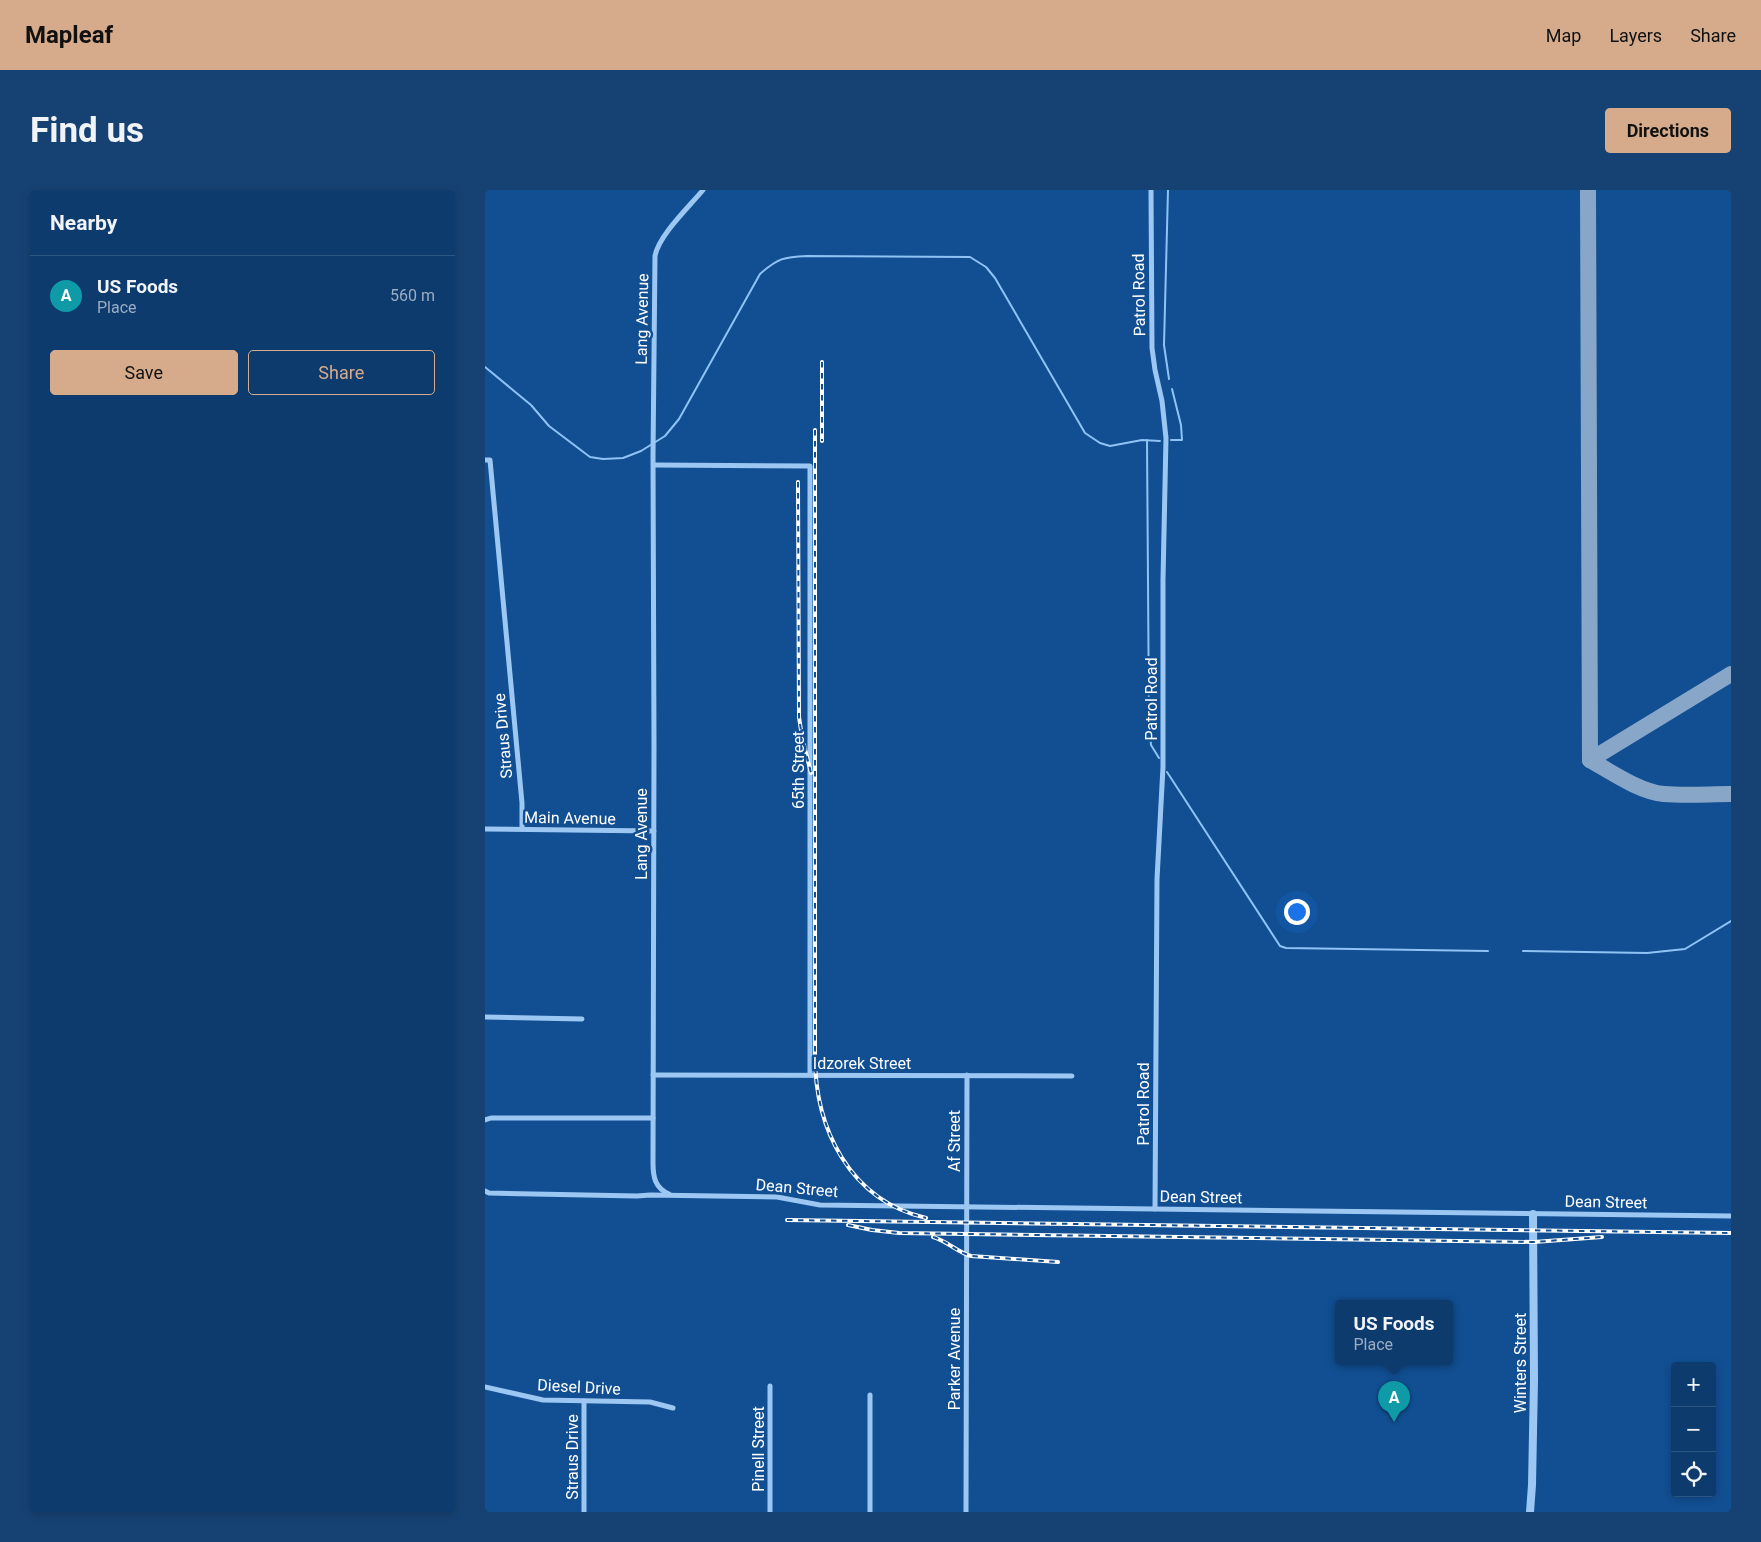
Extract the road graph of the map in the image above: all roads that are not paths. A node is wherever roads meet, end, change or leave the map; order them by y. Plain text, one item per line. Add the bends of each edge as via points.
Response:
1 (703, 190) edge
2 (1151, 190) edge
3 (488, 460) edge
4 (654, 465) junction
5 (485, 829) edge
6 (523, 829) junction
7 (654, 831) junction
8 (485, 1017) edge
9 (582, 1019) dead end
10 (653, 1075) junction
11 (810, 1075) junction
12 (967, 1075) junction
13 (1071, 1076) dead end
14 (653, 1118) junction
15 (485, 1120) edge
16 (485, 1191) edge
17 (671, 1195) junction
18 (966, 1206) junction
19 (1155, 1209) junction
20 (1533, 1214) junction
21 (1731, 1216) edge
22 (770, 1386) dead end
23 (485, 1387) edge
24 (870, 1395) dead end
25 (584, 1401) junction
26 (673, 1408) dead end
27 (584, 1512) edge
28 (770, 1512) edge
29 (870, 1512) edge
30 (966, 1512) edge
31 (1530, 1512) edge

1 - 4 street, Lang Avenue via 656,250
2 - 19 street, Patrol Road via 1152,348 1166,438 1163,767 1157,886
3 - 6 street, Straus Drive
4 - 7 street, Lang Avenue
4 - 11 street, 65th Street via 810,466
5 - 6 street, Main Avenue
6 - 7 street, Main Avenue
7 - 10 street, Lang Avenue
8 - 9 street
10 - 11 street, Idzorek Street
10 - 14 street, Lang Avenue
11 - 12 street, Idzorek Street
12 - 13 street, Idzorek Street
12 - 18 street, Af Street
14 - 15 street
14 - 17 street, Lang Avenue via 654,1179 661,1190
16 - 17 street, Dean Street
17 - 18 street, Dean Street via 777,1197 820,1205
18 - 19 street, Dean Street
18 - 30 street, Parker Avenue
19 - 20 street, Dean Street
20 - 21 street, Dean Street
20 - 31 street, Winters Street via 1534,1380
22 - 28 street, Pinell Street
23 - 25 street, Diesel Drive via 543,1400
24 - 29 street
25 - 26 street, Diesel Drive via 650,1402
25 - 27 street, Straus Drive

